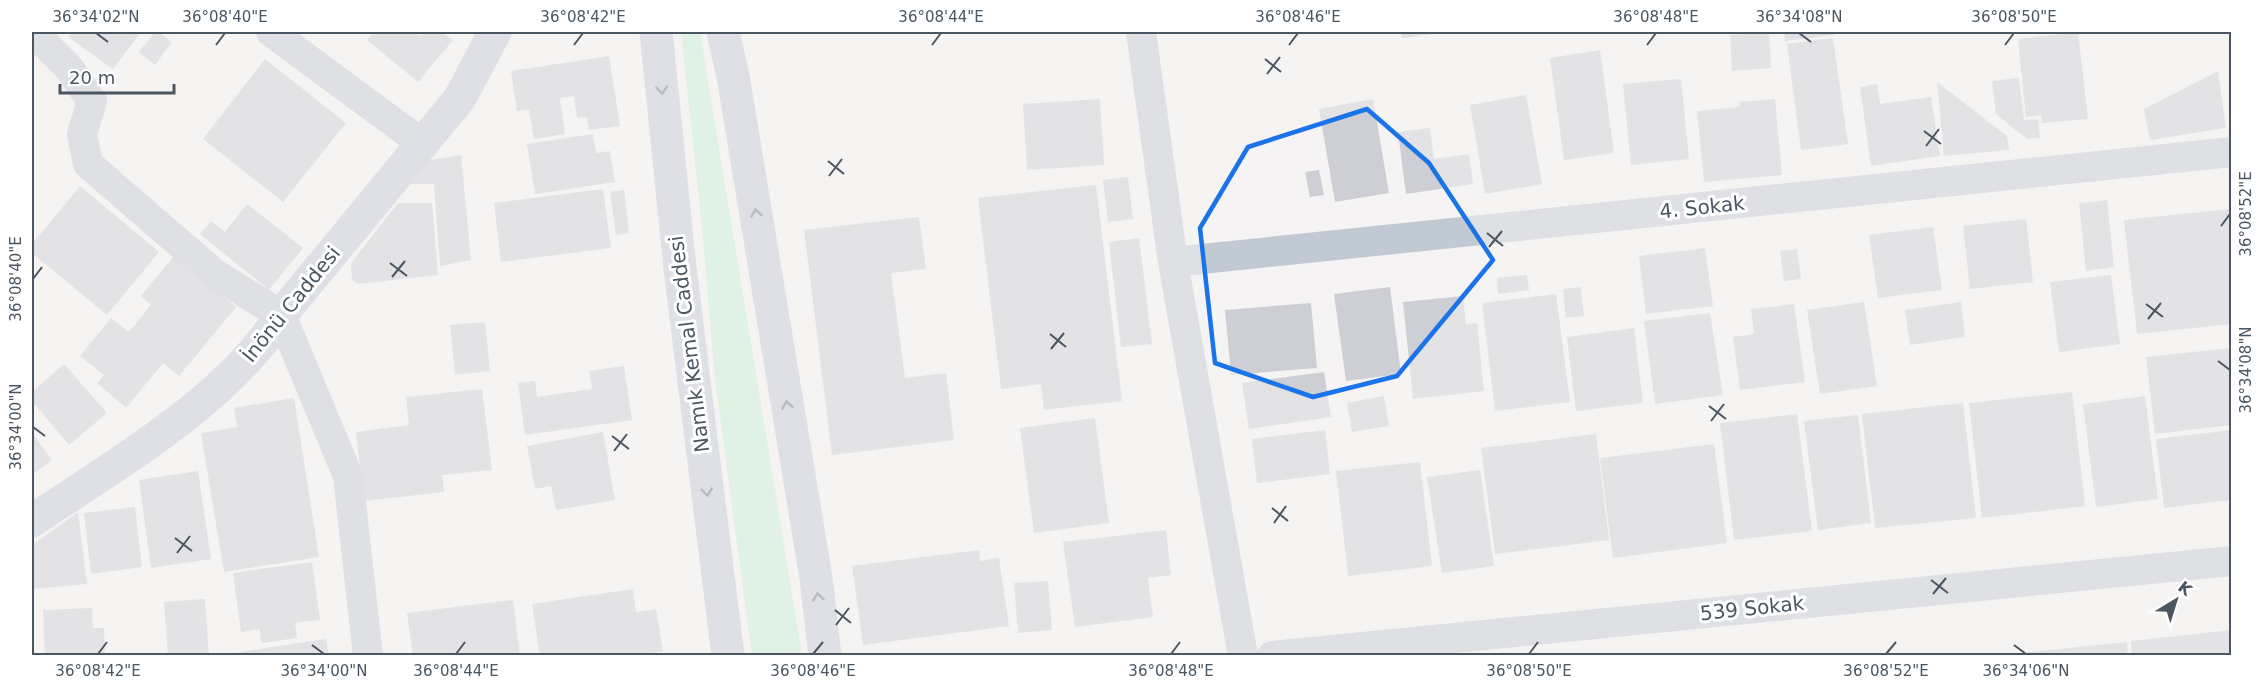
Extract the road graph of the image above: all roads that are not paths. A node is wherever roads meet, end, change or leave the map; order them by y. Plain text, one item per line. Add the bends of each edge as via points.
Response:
1 (33, 32) edge
2 (271, 32) edge
3 (495, 32) edge
4 (657, 32) edge
5 (723, 32) edge
6 (1141, 32) edge
7 (423, 144) junction
8 (2232, 152) edge
9 (1173, 262) junction
10 (281, 315) junction
11 (32, 521) edge
12 (2232, 561) edge
13 (368, 656) edge
14 (728, 656) edge
15 (825, 656) edge
16 (1243, 656) edge
17 (1272, 656) edge

1 - 10 street via 69,68 92,101 82,134 88,164 215,273
2 - 7 street
3 - 7 street, İnönü Caddesi via 460,99
4 -> 14 street, Namık Kemal Caddesi via 680,268
15 -> 5 street via 806,520
6 - 9 street
7 - 10 street, İnönü Caddesi
8 - 9 street, 4. Sokak
9 - 16 street
10 - 11 street, İnönü Caddesi via 245,362 176,423
10 - 13 street via 348,476
12 - 17 street, 539 Sokak

